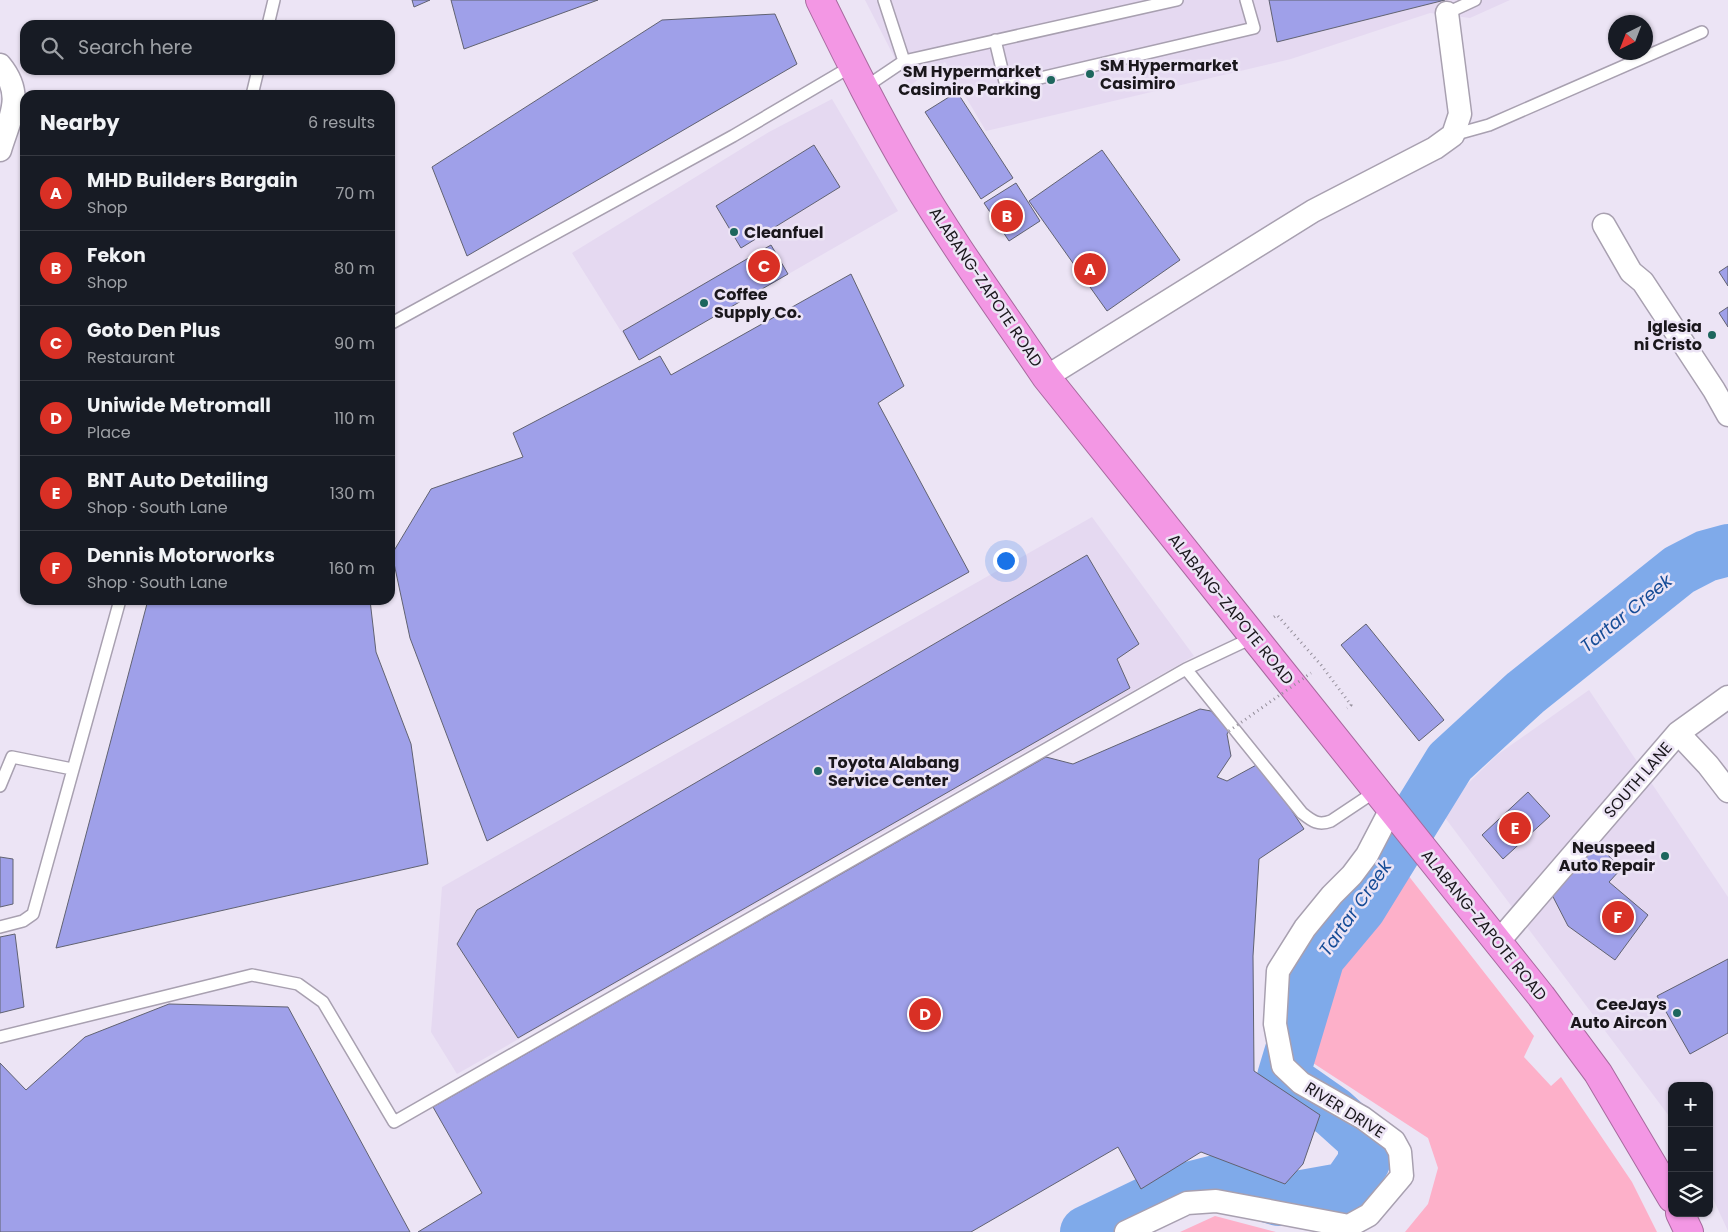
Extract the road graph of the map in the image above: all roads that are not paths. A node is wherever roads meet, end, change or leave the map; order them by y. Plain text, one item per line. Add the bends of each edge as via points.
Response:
1 (820, 0) edge
2 (884, 0) edge
3 (1177, 0) edge
4 (1246, 0) edge
5 (1475, 0) edge
6 (271, 1) edge
7 (1447, 12) joint
8 (269, 20) edge
9 (1702, 32) dead end
10 (995, 40) junction
11 (904, 61) junction
12 (0, 65) edge
13 (257, 75) edge
14 (858, 77) junction
15 (253, 90) edge
16 (1453, 135) junction
17 (0, 150) edge
18 (1604, 225) dead end
19 (395, 321) edge
20 (1046, 377) junction
21 (1728, 415) edge
22 (119, 605) edge
23 (1254, 636) junction
24 (1186, 670) junction
25 (1728, 697) edge
26 (1678, 733) junction
27 (72, 769) junction
28 (0, 786) edge
29 (1728, 791) edge
30 (1388, 806) junction
31 (0, 927) edge
32 (1498, 942) junction
33 (0, 1037) edge
34 (1668, 1191) edge
35 (1682, 1217) edge
36 (1126, 1232) edge
37 (1689, 1232) edge

1 - 14 highway, ALABANG-ZAPOTE ROAD
2 - 11 lane
3 - 10 lane
4 - 10 lane via 1254,28 1006,86
5 - 7 lane
6 - 8 lane
7 - 16 street via 1460,114
9 - 16 lane via 1489,126
10 - 11 lane
11 - 14 lane
12 - 17 street via 11,79 15,102
13 - 15 lane
14 - 19 lane via 733,136
14 - 20 highway, ALABANG-ZAPOTE ROAD via 912,175 976,278
16 - 20 street via 1435,148 1313,211
18 - 21 street via 1631,272 1643,282
20 - 23 highway, ALABANG-ZAPOTE ROAD
22 - 27 lane
23 - 24 lane
23 - 30 highway, ALABANG-ZAPOTE ROAD
24 - 30 lane via 1302,813 1314,823 1323,824
24 - 33 lane via 394,1122 323,1002 298,984 252,975
25 - 26 street, SOUTH LANE
26 - 29 street
26 - 32 street, SOUTH LANE
27 - 28 lane via 12,757
27 - 31 lane via 33,914 23,922
30 - 32 highway, ALABANG-ZAPOTE ROAD
30 - 36 street, RIVER DRIVE via 1366,855 1306,928 1278,971 1276,1024 1283,1066 1301,1083 1363,1118 1394,1142 1400,1152 1402,1176 1369,1215 1349,1226 1216,1201 1188,1203
32 - 34 highway, ALABANG-ZAPOTE ROAD via 1598,1072
35 - 37 highway

